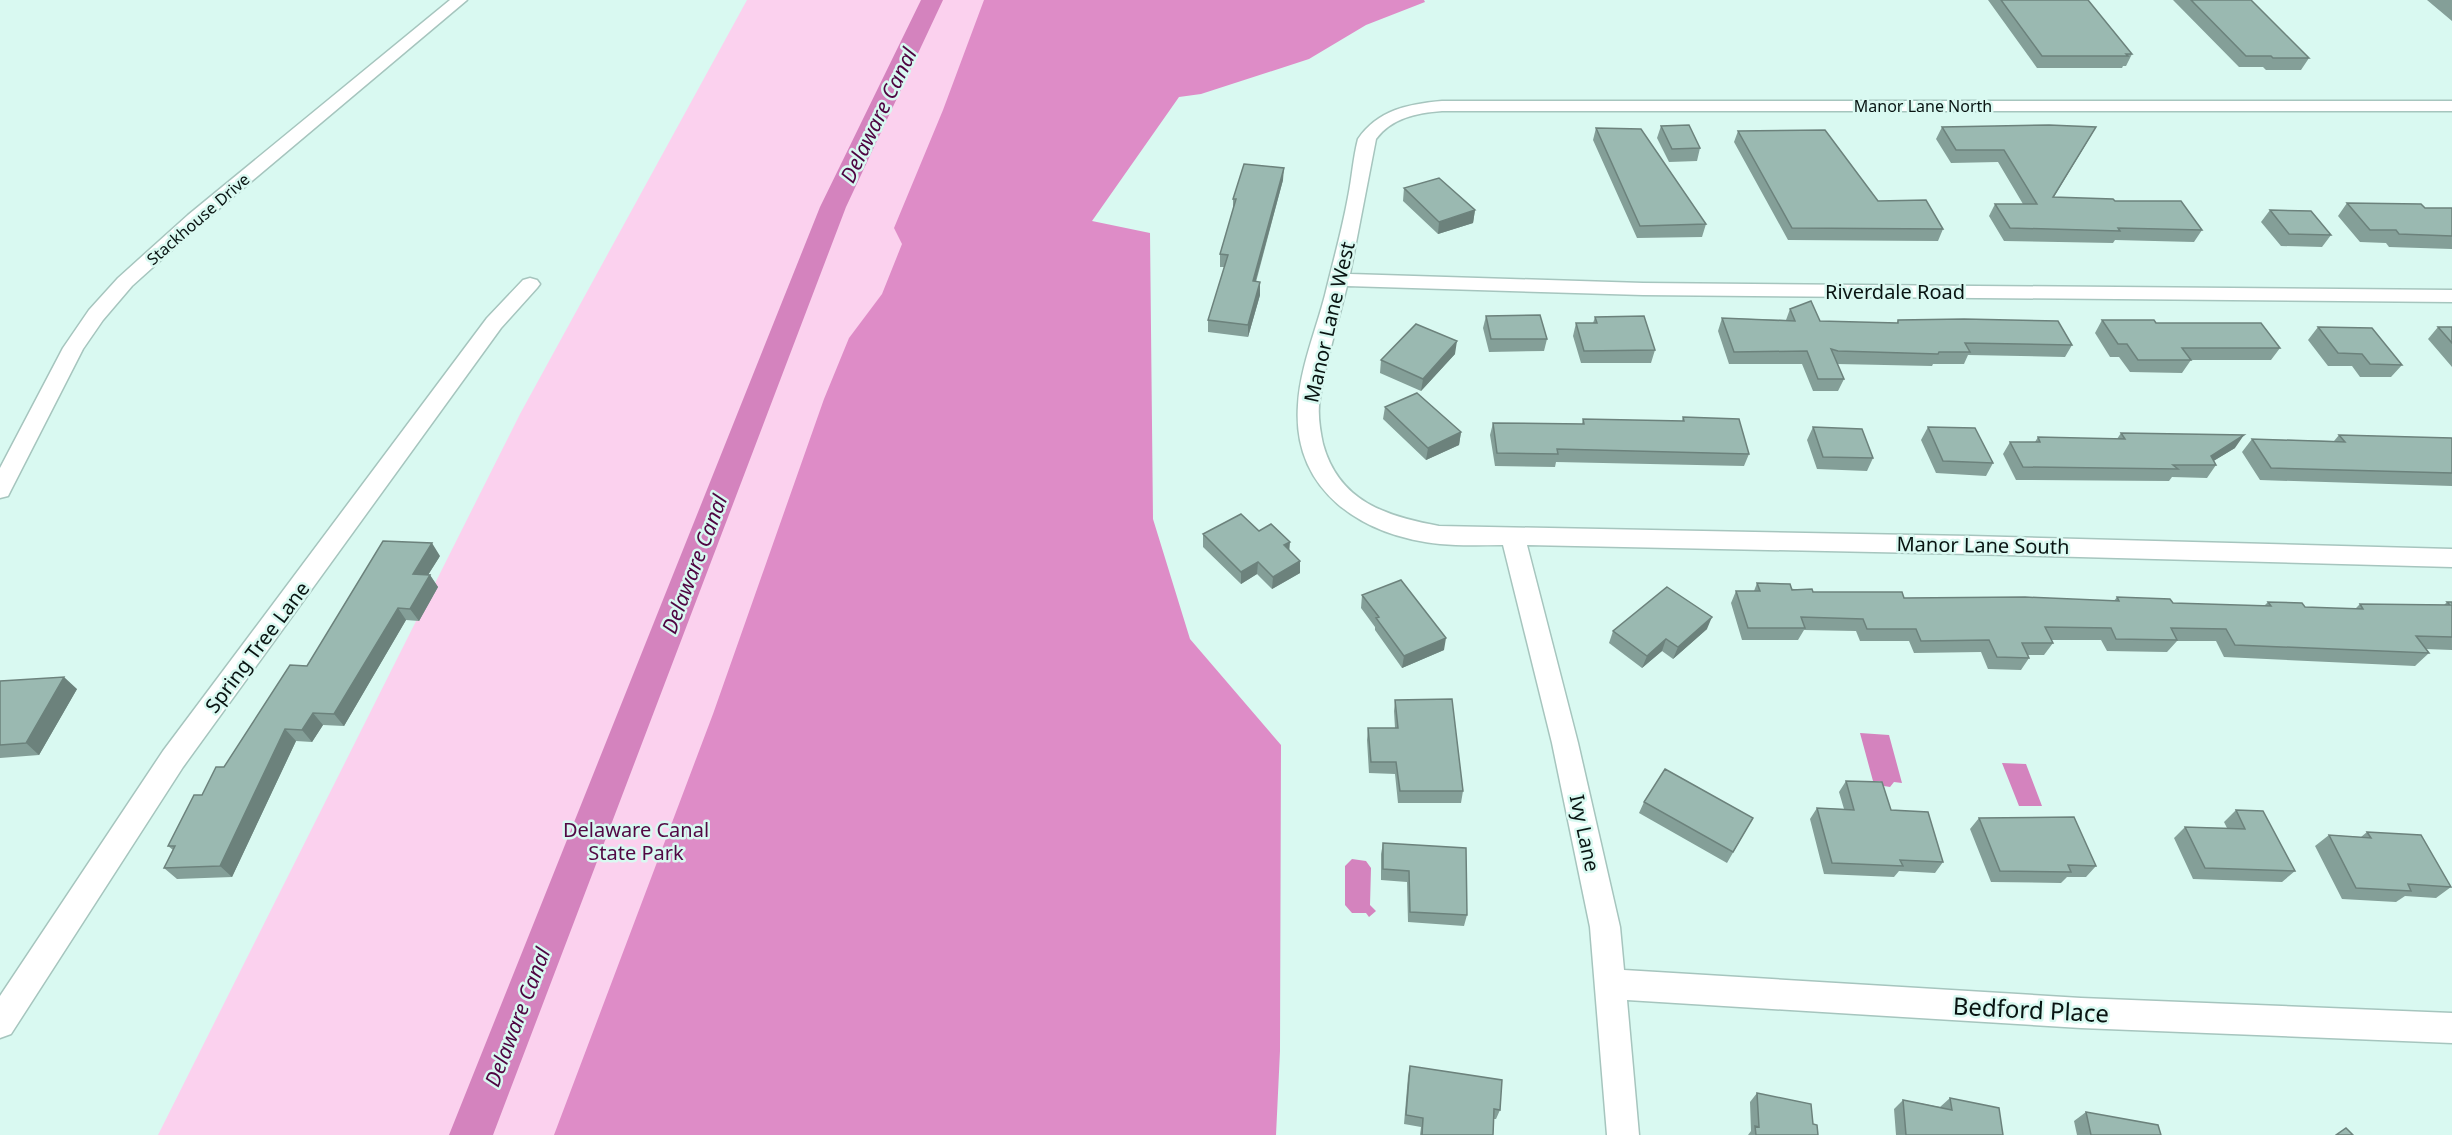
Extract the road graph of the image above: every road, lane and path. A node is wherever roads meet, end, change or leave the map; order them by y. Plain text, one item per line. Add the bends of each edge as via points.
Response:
1 (459, 0) edge
2 (2452, 106) edge
3 (1395, 115) joint
4 (1339, 280) junction
5 (530, 284) dead end
6 (2452, 296) edge
7 (0, 490) edge
8 (1514, 536) junction
9 (2452, 558) edge
10 (1610, 984) junction
11 (0, 1023) edge
12 (2452, 1028) edge
13 (1623, 1135) edge

1 - 7 street, Stackhouse Drive via 204,211 125,282 73,348
2 - 3 street, Manor Lane North via 1442,106
3 - 4 street, Manor Lane West via 1379,124 1367,139
4 - 6 street, Riverdale Road via 1643,289
4 - 8 street, Manor Lane West via 1309,400 1311,441 1321,475 1357,508 1409,530 1439,535
5 - 11 street, Spring Tree Lane via 494,322 173,759
8 - 9 street, Manor Lane South
8 - 10 street, Ivy Lane via 1591,854 1605,927
10 - 12 street, Bedford Place via 2081,1012
10 - 13 street, Ivy Lane

